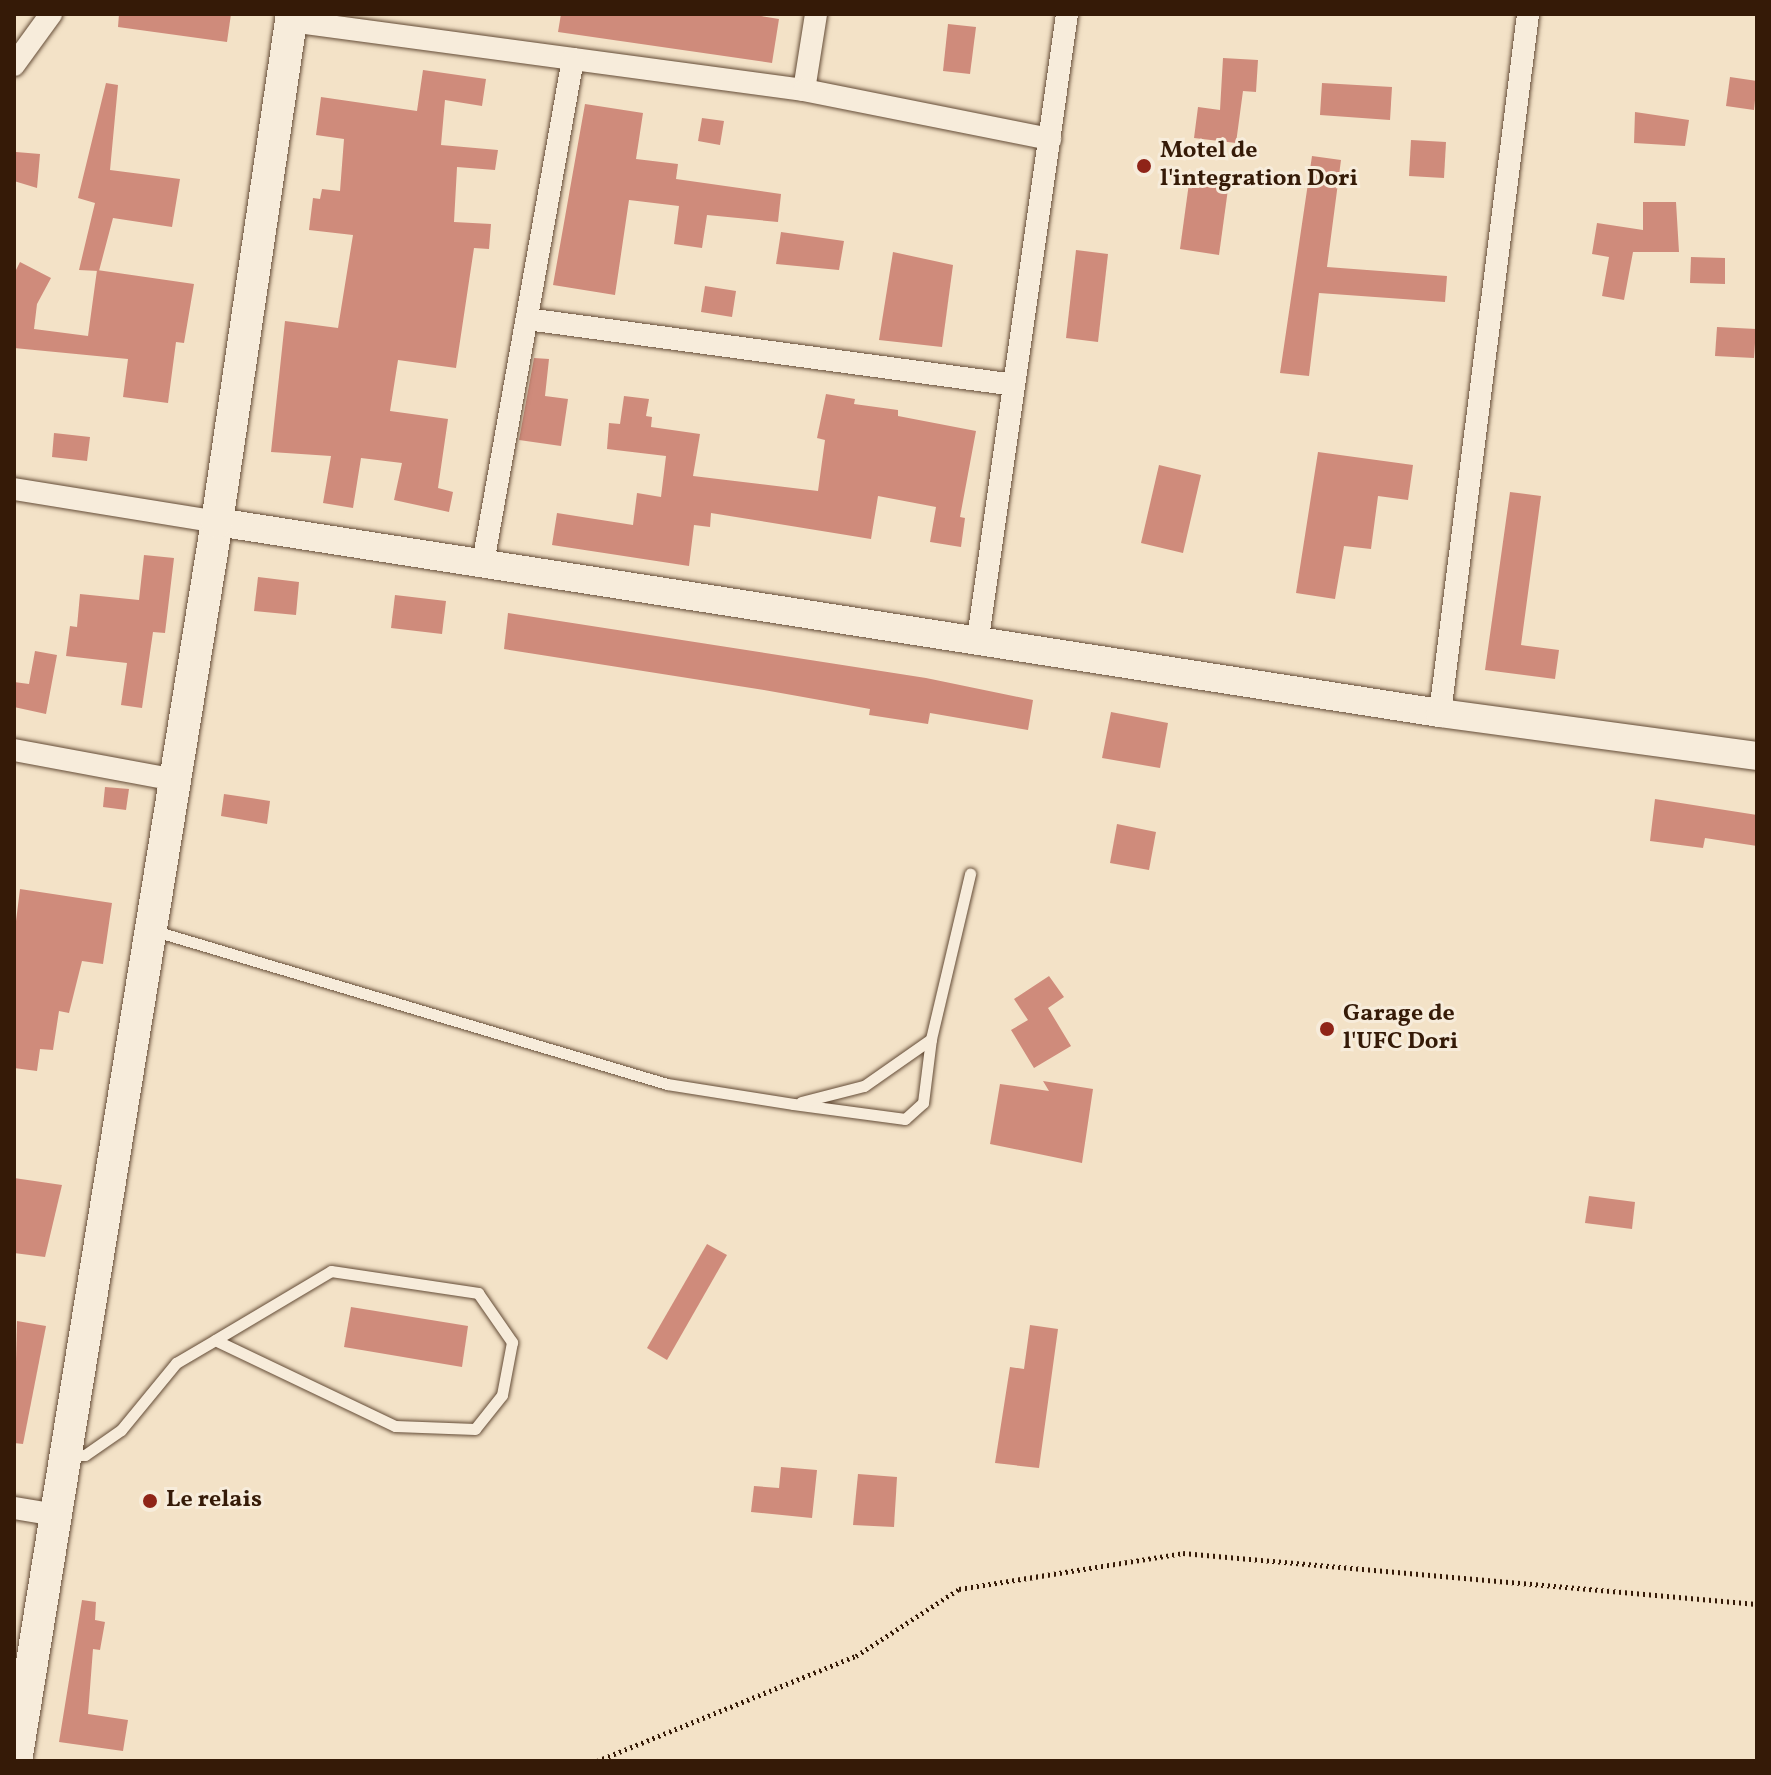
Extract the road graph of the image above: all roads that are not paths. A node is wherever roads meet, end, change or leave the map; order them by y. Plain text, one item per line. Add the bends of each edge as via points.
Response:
1 (51, 14) edge
2 (816, 14) edge
3 (1067, 14) edge
4 (1528, 14) edge
5 (292, 17) edge
6 (573, 59) junction
7 (14, 65) edge
8 (804, 90) junction
9 (1050, 139) junction
10 (527, 319) junction
11 (1014, 385) junction
12 (14, 489) edge
13 (217, 522) junction
14 (483, 563) junction
15 (978, 638) junction
16 (1440, 713) junction
17 (14, 750) edge
18 (1757, 756) edge
19 (176, 780) junction
20 (970, 874) dead end
21 (150, 930) junction
22 (931, 1039) junction
23 (793, 1104) junction
24 (215, 1340) junction
25 (64, 1456) junction
26 (14, 1508) edge
27 (56, 1515) junction
28 (16, 1758) edge

1 - 7 street
2 - 8 street
3 - 9 street
4 - 16 street
5 - 6 street
5 - 13 main road
6 - 8 street
6 - 10 street
8 - 9 street
9 - 11 street
10 - 11 street
10 - 14 street
11 - 15 street
12 - 13 street
13 - 14 street
13 - 19 main road
14 - 15 street
15 - 16 street
16 - 18 street
17 - 19 street
19 - 21 main road
20 - 22 lane
21 - 23 lane via 667,1084
21 - 25 main road
22 - 23 lane via 864,1086
22 - 23 lane via 923,1103 905,1119
24 - 24 lane via 331,1271 478,1293 512,1342 502,1395 475,1429 395,1426
24 - 25 lane via 176,1363 121,1430 85,1455
25 - 27 main road
26 - 27 street
27 - 28 main road

